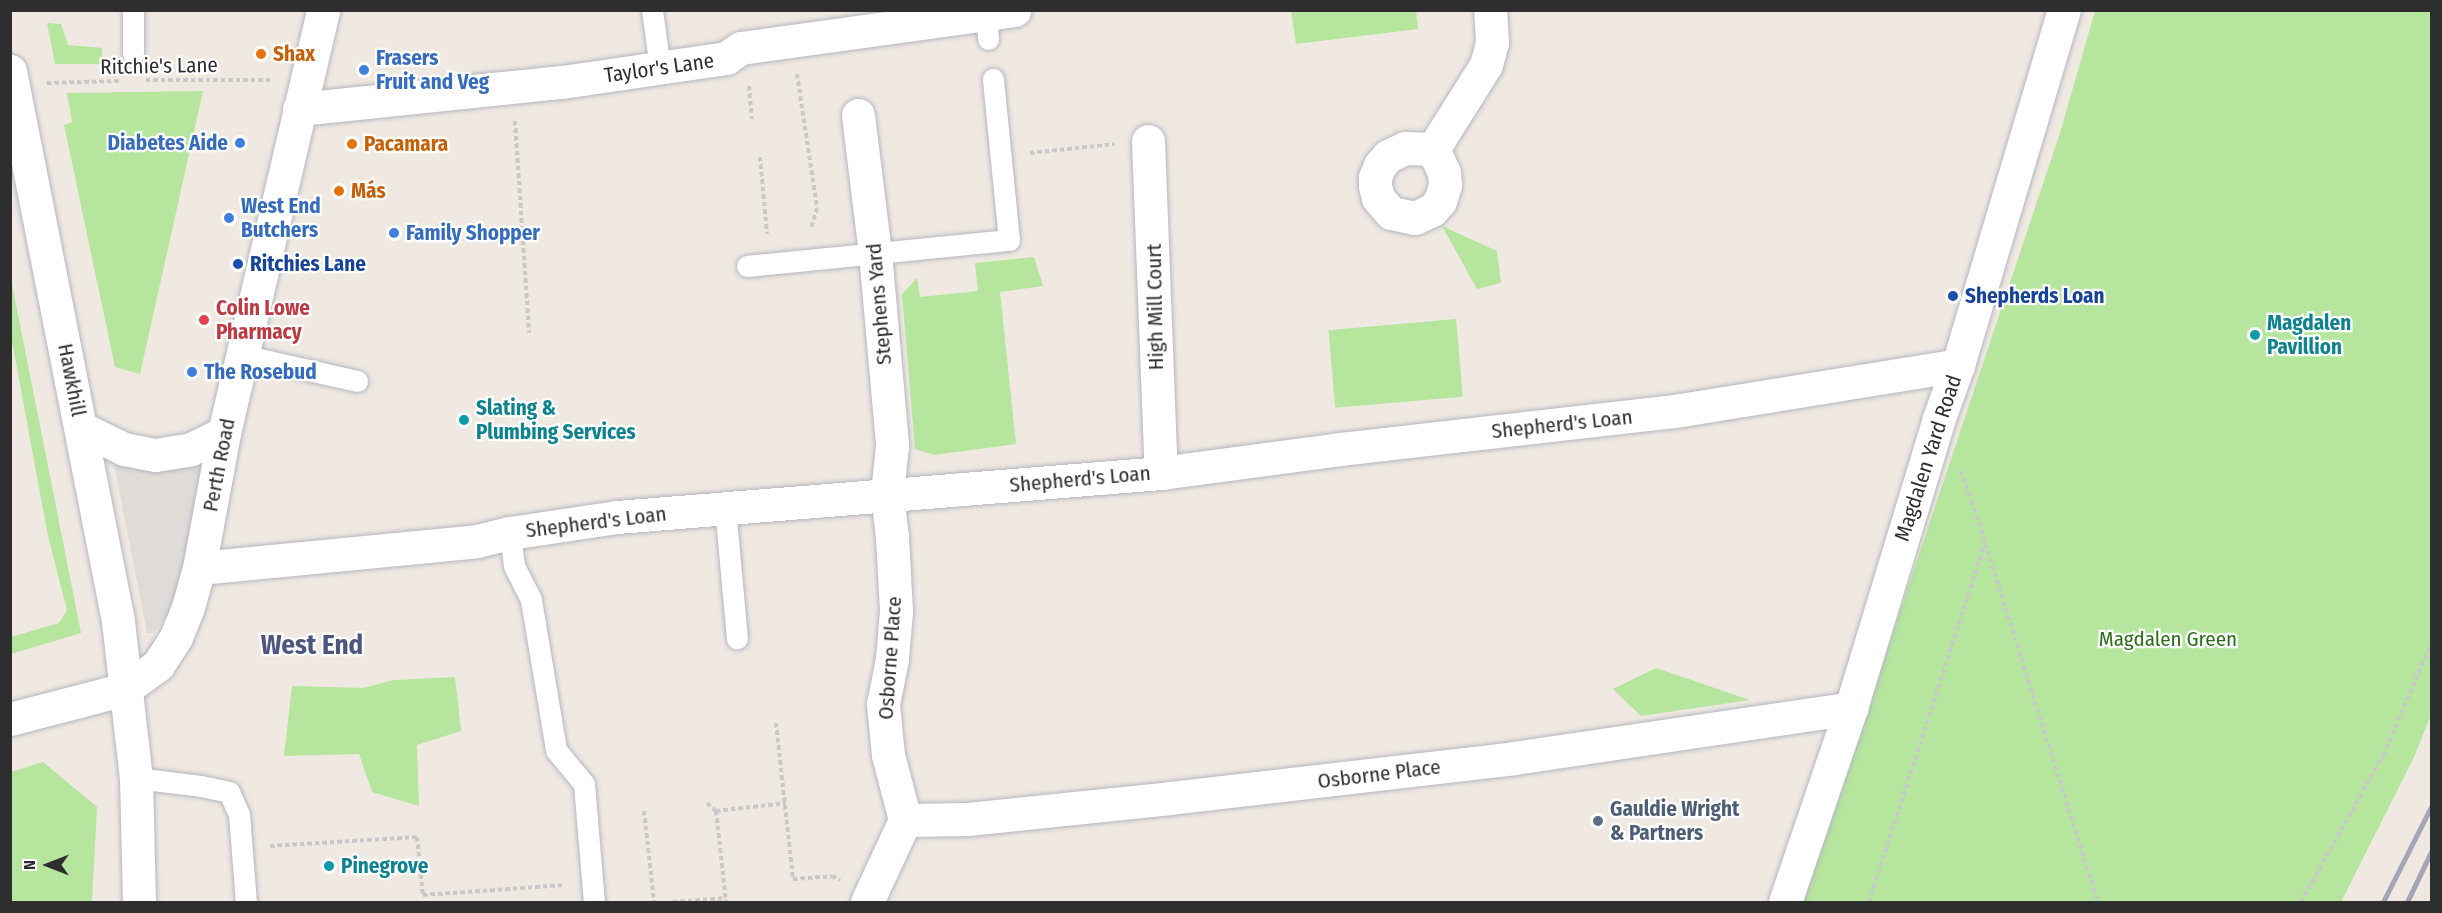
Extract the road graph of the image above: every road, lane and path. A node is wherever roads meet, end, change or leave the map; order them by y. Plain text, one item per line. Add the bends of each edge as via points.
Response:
1 (133, 10) edge
2 (323, 10) edge
3 (652, 10) edge
4 (1490, 10) edge
5 (2064, 10) edge
6 (1001, 17) edge
7 (134, 53) dead end
8 (660, 68) junction
9 (787, 75) dead end
10 (12, 78) edge
11 (993, 78) dead end
12 (136, 80) dead end
13 (758, 80) dead end
14 (125, 81) dead end
15 (512, 87) junction
16 (302, 99) junction
17 (858, 115) dead end
18 (752, 119) dead end
19 (1148, 141) dead end
20 (1101, 144) dead end
21 (1433, 148) dead end
22 (1045, 151) dead end
23 (760, 157) dead end
24 (875, 254) junction
25 (802, 260) junction
26 (770, 263) junction
27 (747, 266) dead end
28 (529, 333) dead end
29 (242, 355) junction
30 (1958, 365) junction
31 (357, 381) dead end
32 (1938, 421) junction
33 (81, 428) junction
34 (225, 434) junction
35 (1161, 473) junction
36 (887, 494) junction
37 (725, 507) junction
38 (510, 533) junction
39 (1986, 543) junction
40 (199, 568) junction
41 (737, 638) dead end
42 (2432, 642) edge
43 (125, 689) junction
44 (1851, 708) junction
45 (10, 719) edge
46 (776, 723) dead end
47 (136, 778) junction
48 (707, 803) dead end
49 (786, 803) junction
50 (644, 811) dead end
51 (716, 811) junction
52 (905, 820) junction
53 (241, 848) junction
54 (843, 880) dead end
55 (593, 894) edge
56 (726, 900) edge
57 (139, 903) edge
58 (246, 903) edge
59 (654, 903) edge
60 (674, 903) edge
61 (867, 903) edge
62 (1785, 903) edge
63 (1869, 903) edge
64 (2098, 903) edge
65 (2301, 903) edge

1 - 7 lane
2 - 16 street, Perth Road
3 - 8 lane
4 - 21 street via 1492,43 1486,65
5 - 30 street, Magdalen Yard Road
6 - 8 street, Taylor's Lane via 741,48 726,58
8 - 15 street, Taylor's Lane
9 - 25 path via 797,73 817,208
10 - 14 path, Ritchie's Lane
10 - 33 street, Hawkhill
11 - 24 lane via 1009,240
12 - 16 path, Ritchie's Lane via 267,79
13 - 18 path via 748,82
15 - 16 street, Taylor's Lane
15 - 28 path
16 - 29 street, Perth Road
17 - 24 street, Stephens Yard
19 - 35 street, High Mill Court
20 - 22 path
23 - 26 path
24 - 25 lane
24 - 36 street, Stephens Yard via 892,445
25 - 26 lane
26 - 27 lane
29 - 31 lane
29 - 34 street, Perth Road
30 - 32 street, Magdalen Yard Road
30 - 35 street, Shepherd's Loan via 1681,410
32 - 39 path
32 - 44 street, Magdalen Yard Road
33 - 34 street via 124,449 155,455 192,449
33 - 43 street, Hawkhill via 115,603
34 - 40 street, Perth Road
35 - 36 street, Shepherd's Loan
36 - 37 street, Shepherd's Loan
36 - 52 street, Osborne Place via 896,611 883,704 888,755
37 - 38 street, Shepherd's Loan via 617,517
37 - 41 lane
38 - 40 street, Shepherd's Loan via 477,541
38 - 55 lane via 513,566 531,600 556,750 584,784
39 - 63 path
39 - 64 path
40 - 43 street, Perth Road via 188,607 159,665
42 - 65 path via 2383,755
43 - 45 street
43 - 47 street
44 - 52 street, Osborne Place via 1503,760 968,819
44 - 62 street, Magdalen Yard Road
46 - 49 path
47 - 53 lane via 229,792 239,814
47 - 57 street
48 - 51 path
49 - 51 path
49 - 54 path via 793,879 832,876
50 - 59 path
51 - 56 path
52 - 61 street
53 - 55 path via 417,837 423,895
53 - 58 lane
56 - 60 path

